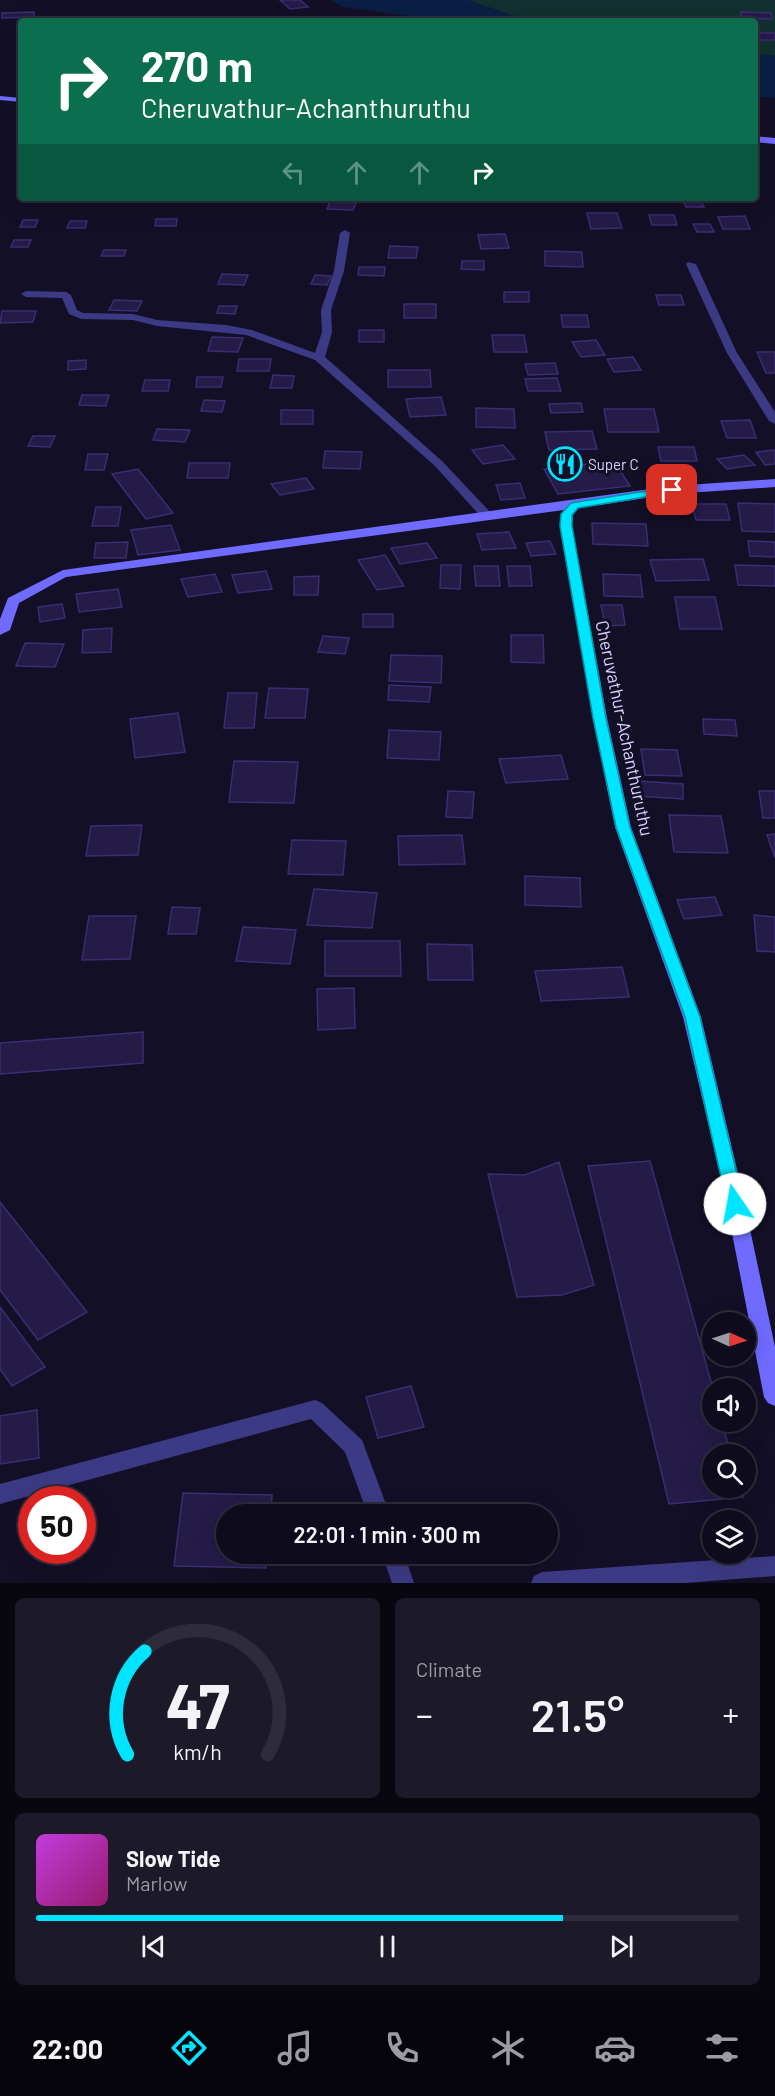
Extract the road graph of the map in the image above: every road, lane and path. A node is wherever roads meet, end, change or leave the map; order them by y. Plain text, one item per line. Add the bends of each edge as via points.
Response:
1 (0, 98) edge
2 (18, 100) edge
3 (758, 139) edge
4 (775, 141) edge
5 (345, 233) dead end
6 (691, 264) dead end
7 (26, 294) dead end
8 (319, 358) junction
9 (775, 421) edge
10 (775, 483) edge
11 (575, 506) junction
12 (487, 516) junction
13 (0, 631) edge
14 (775, 1397) edge
15 (0, 1494) edge
16 (375, 1504) edge
17 (396, 1564) edge
18 (775, 1566) edge
19 (403, 1583) edge
20 (542, 1583) edge

1 - 2 main road
3 - 4 main road
5 - 8 street
6 - 9 street via 732,353
7 - 8 street via 66,296 73,312 81,316 133,316 157,323 248,332
8 - 12 street via 439,464
10 - 11 main road via 672,490
11 - 12 main road
11 - 14 main road, Cheruvathur-Achanthuruthu via 567,514 566,526 623,827 692,1017
12 - 13 main road via 63,574 14,601
15 - 16 street via 315,1408 354,1447
17 - 19 street
18 - 20 street

